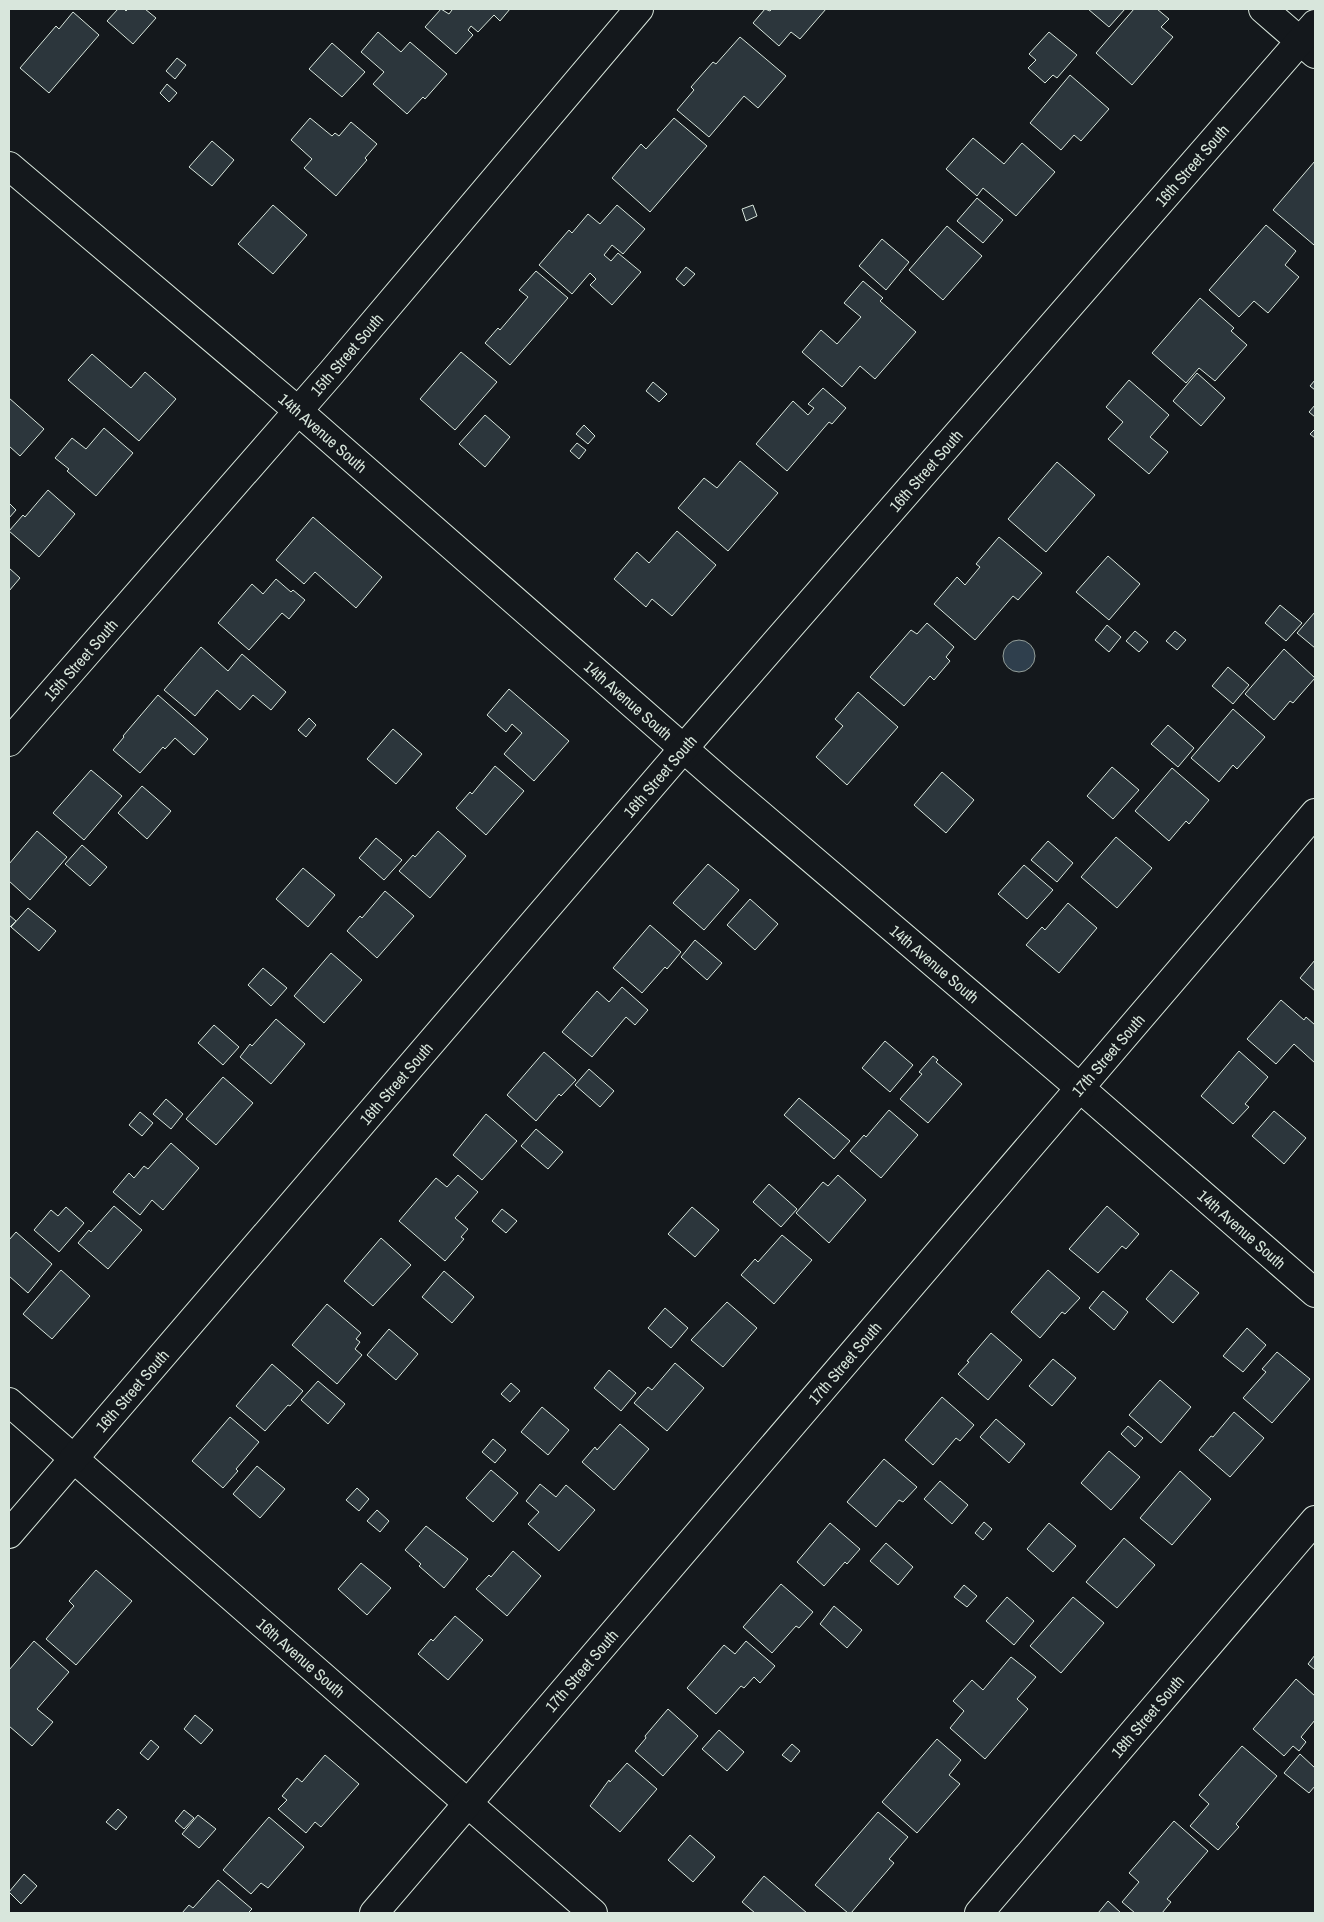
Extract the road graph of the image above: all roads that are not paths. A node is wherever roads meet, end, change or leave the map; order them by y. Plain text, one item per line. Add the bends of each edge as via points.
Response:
1 (639, 9) edge
2 (1263, 9) edge
3 (1310, 40) edge
4 (9, 166) edge
5 (297, 410) junction
6 (9, 742) edge
7 (683, 749) junction
8 (1315, 813) edge
9 (1080, 1088) junction
10 (1315, 1293) edge
11 (9, 1402) edge
12 (74, 1458) junction
13 (1315, 1520) edge
14 (9, 1534) edge
15 (469, 1805) junction
16 (374, 1913) edge
17 (593, 1913) edge
18 (979, 1913) edge

1 - 5 street, 15th Street South
2 - 3 street
3 - 7 street, 16th Street South
4 - 5 street, 14th Avenue South
5 - 6 street, 15th Street South
5 - 7 street, 14th Avenue South
7 - 9 street, 14th Avenue South
7 - 12 street, 16th Street South
8 - 9 street, 17th Street South
9 - 10 street, 14th Avenue South
9 - 15 street, 17th Street South
11 - 12 street, 16th Avenue South
12 - 14 street, 16th Street South
12 - 15 street, 16th Avenue South
13 - 18 street, 18th Street South
15 - 16 street, 17th Street South
15 - 17 street, 16th Avenue South

